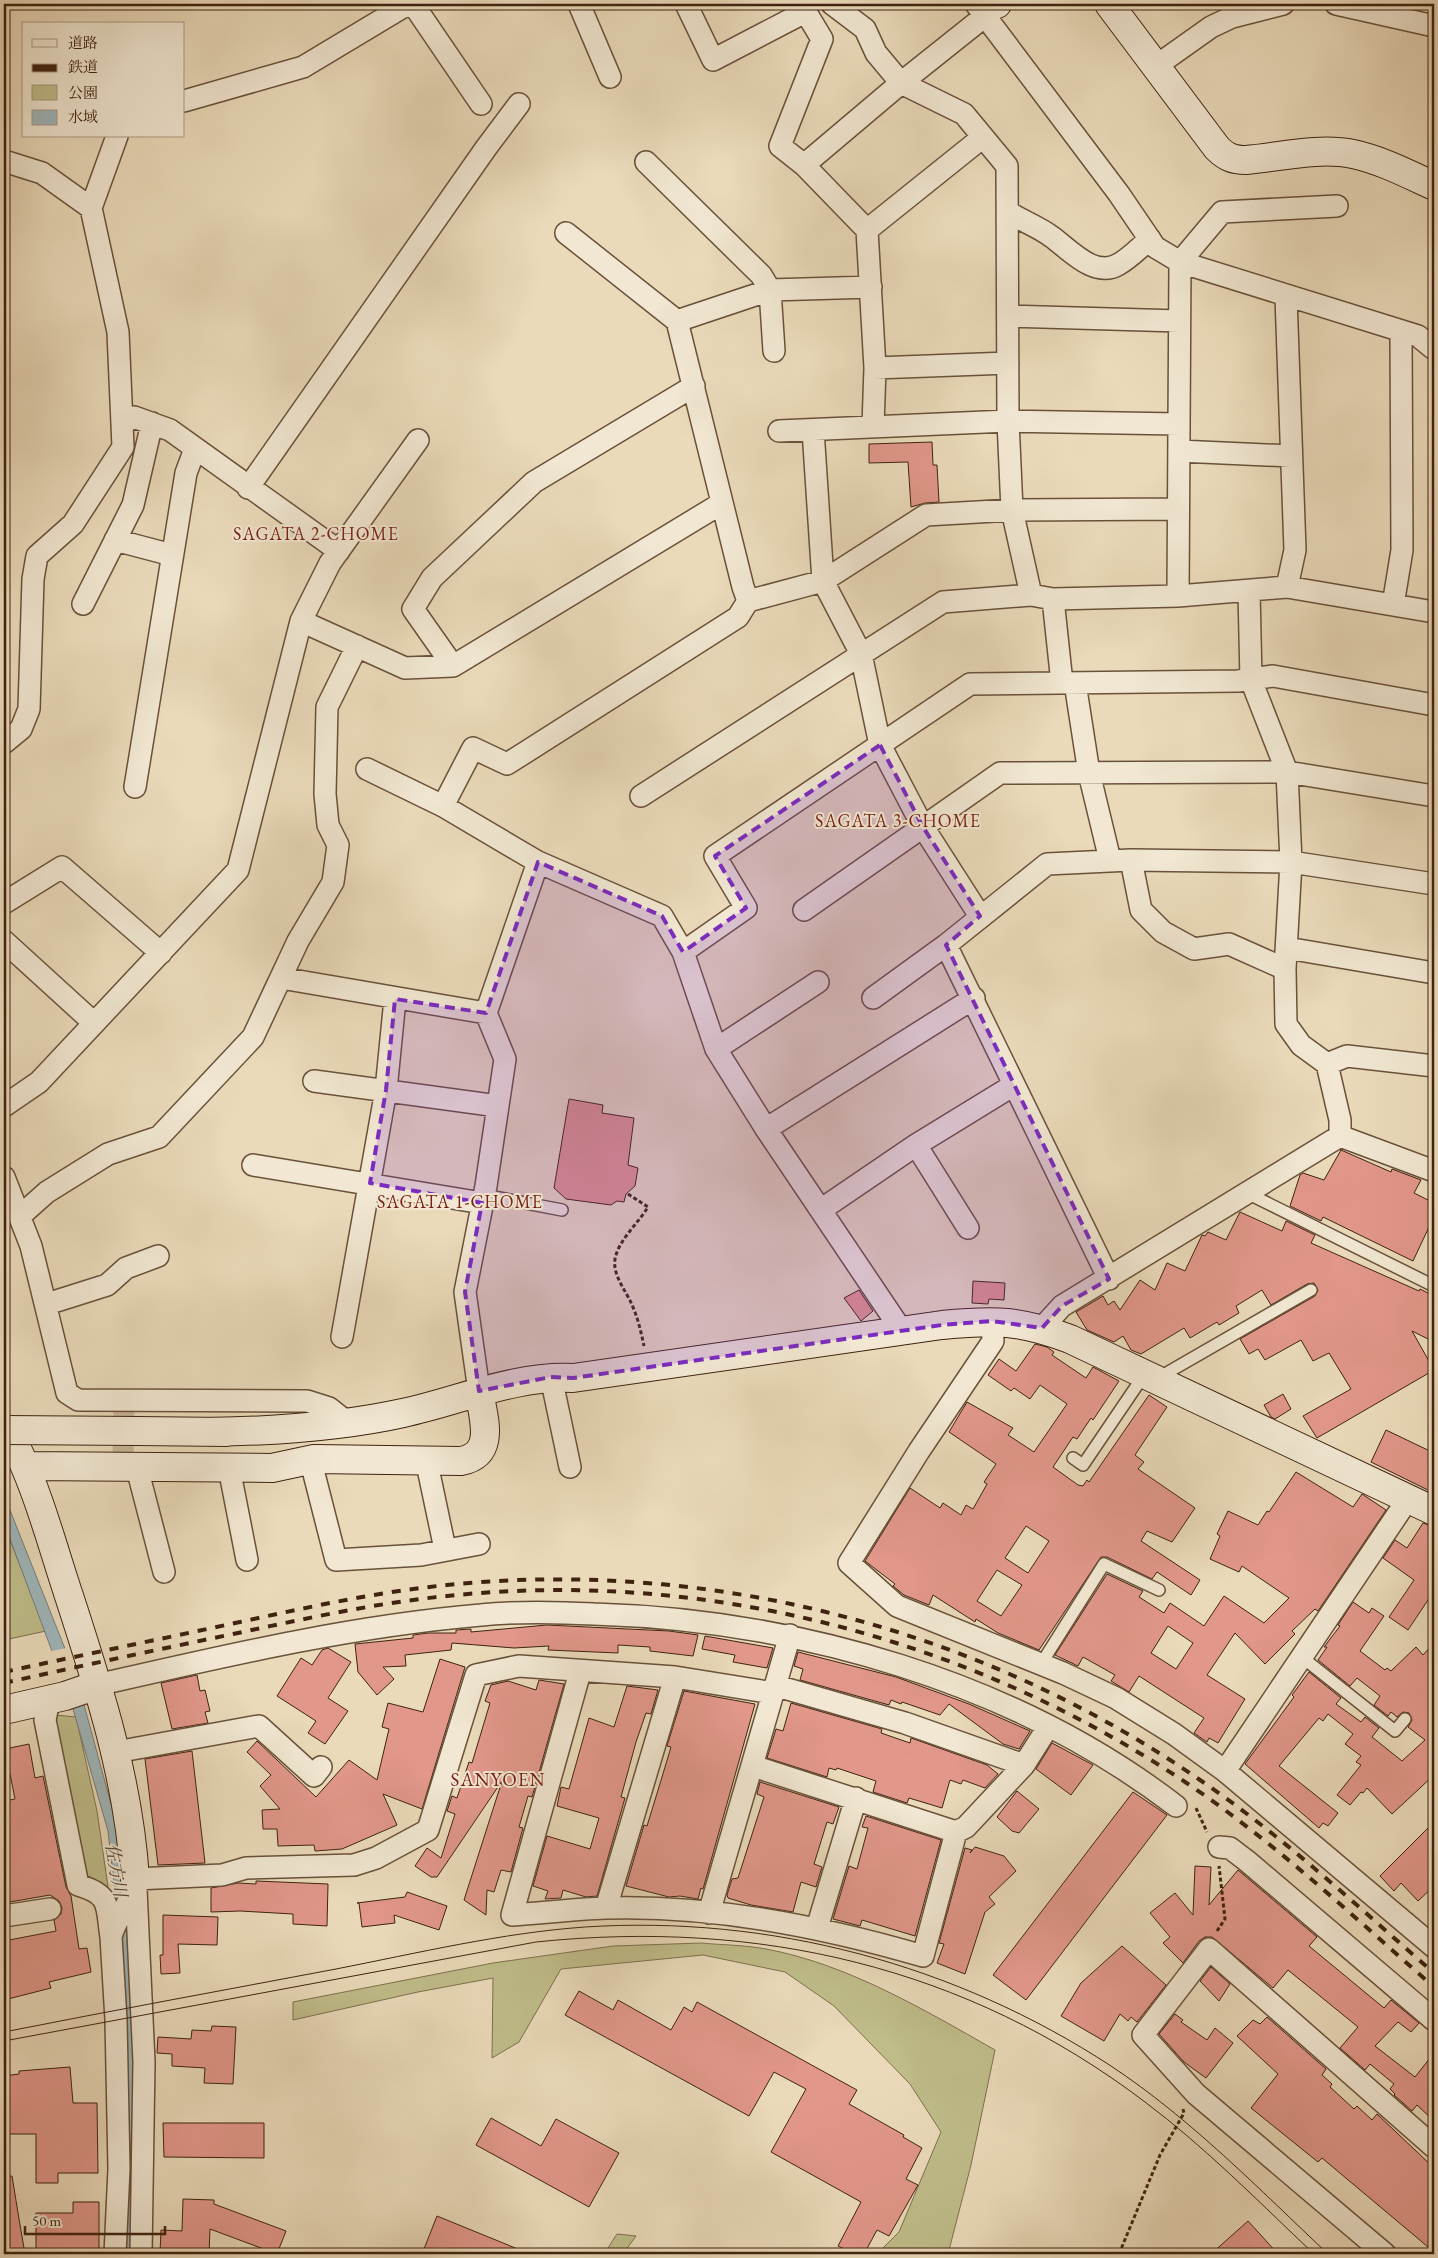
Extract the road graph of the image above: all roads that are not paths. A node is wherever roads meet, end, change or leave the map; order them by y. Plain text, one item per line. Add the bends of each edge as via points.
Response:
1 (408, 4) edge
2 (413, 4) edge
3 (579, 4) edge
4 (686, 4) edge
5 (832, 4) edge
6 (1109, 4) edge
7 (1284, 4) edge
8 (1336, 4) edge
9 (988, 6) edge
10 (803, 8) edge
11 (1434, 26) edge
12 (1156, 66) junction
13 (610, 77) dead end
14 (901, 83) junction
15 (185, 101) edge
16 (481, 104) dead end
17 (519, 104) dead end
18 (983, 137) junction
19 (116, 138) edge
20 (4, 161) edge
21 (646, 162) dead end
22 (804, 165) junction
23 (1434, 186) edge
24 (1337, 206) dead end
25 (91, 208) junction
26 (1008, 212) junction
27 (868, 230) junction
28 (566, 234) dead end
29 (1150, 240) junction
30 (1180, 262) junction
31 (871, 287) junction
32 (770, 290) junction
33 (1286, 297) junction
34 (1008, 316) junction
35 (677, 321) junction
36 (1179, 321) junction
37 (1401, 331) junction
38 (1434, 348) edge
39 (774, 350) dead end
40 (1008, 363) junction
41 (875, 368) junction
42 (694, 386) junction
43 (1008, 420) junction
44 (122, 424) junction
45 (152, 424) junction
46 (1179, 424) junction
47 (872, 426) junction
48 (813, 430) junction
49 (779, 431) dead end
50 (418, 440) dead end
51 (195, 449) junction
52 (1179, 451) junction
53 (1292, 456) junction
54 (248, 488) junction
55 (722, 503) junction
56 (1178, 509) junction
57 (1012, 510) junction
58 (115, 540) junction
59 (339, 551) junction
60 (172, 555) junction
61 (823, 581) junction
62 (1287, 587) junction
63 (1249, 591) junction
64 (1031, 595) junction
65 (1178, 596) junction
66 (1053, 599) junction
67 (748, 601) junction
68 (83, 604) dead end
69 (1393, 605) junction
70 (1434, 612) edge
71 (301, 621) junction
72 (357, 646) junction
73 (861, 654) junction
74 (453, 666) junction
75 (1251, 680) junction
76 (1069, 683) junction
77 (1434, 704) edge
78 (4, 743) edge
79 (880, 745) junction
80 (367, 769) dead end
81 (1287, 772) junction
82 (1089, 773) junction
83 (135, 787) dead end
84 (641, 796) dead end
85 (1434, 796) edge
86 (443, 806) junction
87 (923, 826) junction
88 (1110, 860) junction
89 (1131, 860) junction
90 (538, 862) junction
91 (1291, 862) junction
92 (1434, 884) edge
93 (4, 903) edge
94 (804, 910) dead end
95 (980, 916) junction
96 (4, 941) edge
97 (946, 945) junction
98 (1287, 948) junction
99 (683, 952) junction
100 (161, 953) junction
101 (1285, 969) junction
102 (1434, 973) edge
103 (281, 978) junction
104 (818, 982) dead end
105 (873, 998) dead end
106 (974, 998) junction
107 (396, 999) junction
108 (486, 1013) junction
109 (94, 1023) junction
110 (716, 1049) junction
111 (1327, 1064) junction
112 (1434, 1066) edge
113 (314, 1081) dead end
114 (1014, 1085) junction
115 (386, 1090) junction
116 (4, 1106) edge
117 (498, 1106) junction
118 (766, 1129) junction
119 (1340, 1136) junction
120 (916, 1144) junction
121 (253, 1165) dead end
122 (1434, 1171) edge
123 (4, 1177) edge
124 (370, 1183) junction
125 (1249, 1194) junction
126 (483, 1199) junction
127 (822, 1209) junction
128 (562, 1210) dead end
129 (20, 1216) junction
130 (968, 1228) dead end
131 (158, 1256) dead end
132 (1109, 1279) junction
133 (1434, 1286) edge
134 (1311, 1290) dead end
135 (47, 1304) junction
136 (992, 1320) junction
137 (1042, 1328) junction
138 (902, 1331) junction
139 (342, 1337) dead end
140 (1150, 1377) junction
141 (559, 1381) junction
142 (481, 1400) junction
143 (348, 1423) junction
144 (4, 1430) edge
145 (210, 1432) junction
146 (1073, 1458) dead end
147 (314, 1459) junction
148 (426, 1459) junction
149 (128, 1465) junction
150 (570, 1467) dead end
151 (226, 1468) junction
152 (1408, 1499) junction
153 (1434, 1512) edge
154 (479, 1544) dead end
155 (445, 1549) junction
156 (247, 1560) dead end
157 (164, 1572) dead end
158 (1159, 1590) dead end
159 (790, 1636) junction
160 (1303, 1658) junction
161 (1041, 1664) junction
162 (580, 1672) junction
163 (675, 1677) junction
164 (777, 1686) junction
165 (73, 1693) junction
166 (4, 1710) edge
167 (1405, 1719) dead end
168 (1048, 1727) junction
169 (116, 1752) junction
170 (1024, 1765) junction
171 (753, 1766) junction
172 (320, 1767) dead end
173 (1225, 1771) junction
174 (856, 1798) junction
175 (1186, 1806) road end
176 (956, 1832) junction
177 (1219, 1847) road end
178 (135, 1879) junction
179 (606, 1908) junction
180 (50, 1909) dead end
181 (709, 1913) junction
182 (4, 1916) edge
183 (817, 1928) junction
184 (112, 1933) junction
185 (1434, 1947) edge
186 (1434, 2020) edge
187 (1434, 2147) edge
188 (130, 2181) junction
189 (115, 2254) edge
190 (141, 2254) edge
191 (1385, 2254) edge

1 - 15 street via 303,68
2 - 16 street
3 - 13 street
4 - 10 street via 713,60
5 - 14 street via 865,29 876,54
6 - 12 street
7 - 12 street via 1232,17 1211,27
8 - 11 street
9 - 14 street
9 - 29 street
10 - 22 street via 822,39 780,146
12 - 23 street via 1225,156 1235,160 1317,153 1350,154 1382,163
14 - 18 street via 964,114
14 - 22 street
17 - 54 street
18 - 26 street via 1007,166
18 - 27 street
19 - 25 street
20 - 25 street via 42,173
21 - 32 street via 761,274
22 - 27 street
24 - 30 street via 1222,212
25 - 44 street via 118,332
26 - 29 street via 1050,235 1078,258 1098,268 1118,265
26 - 34 street
27 - 31 street
28 - 35 street
29 - 30 street via 1155,247
30 - 33 street
30 - 36 street
31 - 32 street
31 - 41 street
32 - 35 street
32 - 39 street
33 - 37 street
33 - 53 street
34 - 36 street
34 - 40 street
35 - 42 street
36 - 46 street
37 - 38 street via 1418,336
37 - 69 street via 1402,550
40 - 41 street
40 - 43 street
41 - 47 street
42 - 55 street
42 - 74 street via 534,482 432,578 413,609
43 - 46 street
43 - 47 street
43 - 57 street
44 - 45 street via 134,417
44 - 78 street via 124,447 73,524 37,556 33,579 29,709 21,729
45 - 51 street via 170,430
45 - 58 street via 133,505
46 - 52 street
47 - 48 street
48 - 49 street
48 - 61 street
50 - 59 street
51 - 54 street
51 - 60 street via 186,473
52 - 53 street
52 - 56 street
53 - 62 street via 1295,550
54 - 59 street
55 - 67 street
55 - 74 street
56 - 57 street
56 - 65 street
57 - 61 street via 926,515
57 - 64 street
58 - 60 street
58 - 68 street
59 - 71 street
60 - 83 street
61 - 67 street
61 - 73 street
62 - 63 street
62 - 69 street
63 - 65 street
63 - 75 street
64 - 66 street
64 - 73 street via 943,602
65 - 66 street
66 - 76 street
67 - 86 street via 738,617 507,764 473,748
69 - 70 street
71 - 72 street
71 - 100 street via 238,870
72 - 74 street via 405,668
72 - 103 street via 327,707 325,794 328,825 338,845 333,882 298,941
73 - 79 street
73 - 84 street
75 - 76 street
75 - 77 street via 1273,676
75 - 81 street
76 - 79 street via 970,684
76 - 82 street
79 - 87 street
79 - 99 street via 715,856 746,908
80 - 86 street
81 - 82 street
81 - 85 street
81 - 91 street
82 - 87 street via 1000,773
82 - 88 street
86 - 90 street
87 - 94 street
87 - 95 street
88 - 89 street
88 - 95 street via 1047,864
89 - 91 street
89 - 101 street via 1142,910 1163,932 1194,949 1229,944
90 - 99 street via 662,916
90 - 108 street
91 - 92 street
91 - 98 street
93 - 100 street via 62,868
95 - 97 street
96 - 109 street
97 - 105 street
97 - 106 street
98 - 101 street
98 - 102 street
99 - 110 street
100 - 109 street
101 - 111 street via 1286,1024 1301,1046
103 - 107 street
103 - 129 street via 253,1037 159,1137 108,1154 48,1192
104 - 110 street
106 - 114 street
106 - 118 street
107 - 108 street
107 - 115 street
108 - 117 street via 505,1059
109 - 116 street via 39,1082
110 - 118 street
111 - 112 street via 1347,1056
111 - 119 street via 1340,1120
113 - 115 street
114 - 120 street
114 - 132 street
115 - 117 street
115 - 124 street
117 - 126 street
118 - 127 street
119 - 122 street
119 - 125 street
120 - 127 street
120 - 130 street
121 - 124 street
123 - 129 street
124 - 126 street
124 - 139 street
125 - 132 street
125 - 133 lane
126 - 128 lane
126 - 142 street via 465,1292
127 - 138 street
129 - 135 street
131 - 135 street via 126,1268 107,1285
132 - 137 street via 1062,1306
134 - 140 lane
135 - 143 street via 67,1393 78,1400 124,1404 307,1400 329,1408
136 - 137 street
136 - 138 street
136 - 161 street via 993,1341 849,1564 897,1606
137 - 140 street
138 - 141 street
140 - 146 lane via 1083,1465
140 - 152 street
141 - 142 street
141 - 150 street
142 - 143 street
142 - 145 street via 437,1422 382,1428
142 - 148 street via 485,1442 478,1455 461,1460
143 - 145 street
144 - 145 street, bridge
147 - 148 street
147 - 151 street via 272,1468
147 - 155 street via 312,1466 336,1560 421,1555
148 - 155 street
149 - 151 street
149 - 157 street
149 - 165 street via 22,1460 34,1488
151 - 156 street
152 - 153 street
152 - 160 street
154 - 155 street
158 - 161 lane via 1104,1564
159 - 164 street
159 - 165 street via 641,1615 483,1614 340,1633
159 - 168 street via 898,1666 980,1696
160 - 167 lane via 1395,1731
160 - 173 street
161 - 173 street via 1116,1698
162 - 163 street
162 - 178 street via 519,1666 476,1675 428,1830 376,1858 354,1865 246,1868 222,1875
162 - 179 street via 512,1915
163 - 164 street via 767,1692
163 - 179 street
164 - 170 street via 905,1723
164 - 171 street
165 - 166 street
165 - 169 street
165 - 184 street via 45,1720 78,1885 106,1899
168 - 170 street
168 - 175 street
169 - 172 street via 259,1726 314,1776
169 - 178 street via 130,1828
170 - 176 street via 966,1827
171 - 174 street
171 - 181 street
173 - 185 street
174 - 176 street
174 - 183 street
176 - 183 street via 923,1956
177 - 186 street via 1230,1848 1247,1861
178 - 184 street via 132,1898
178 - 188 street via 144,2062
179 - 181 street
180 - 182 street
181 - 183 street
184 - 188 street
187 - 191 street via 1209,1949 1143,2035 1196,2094
188 - 189 street
188 - 190 street

